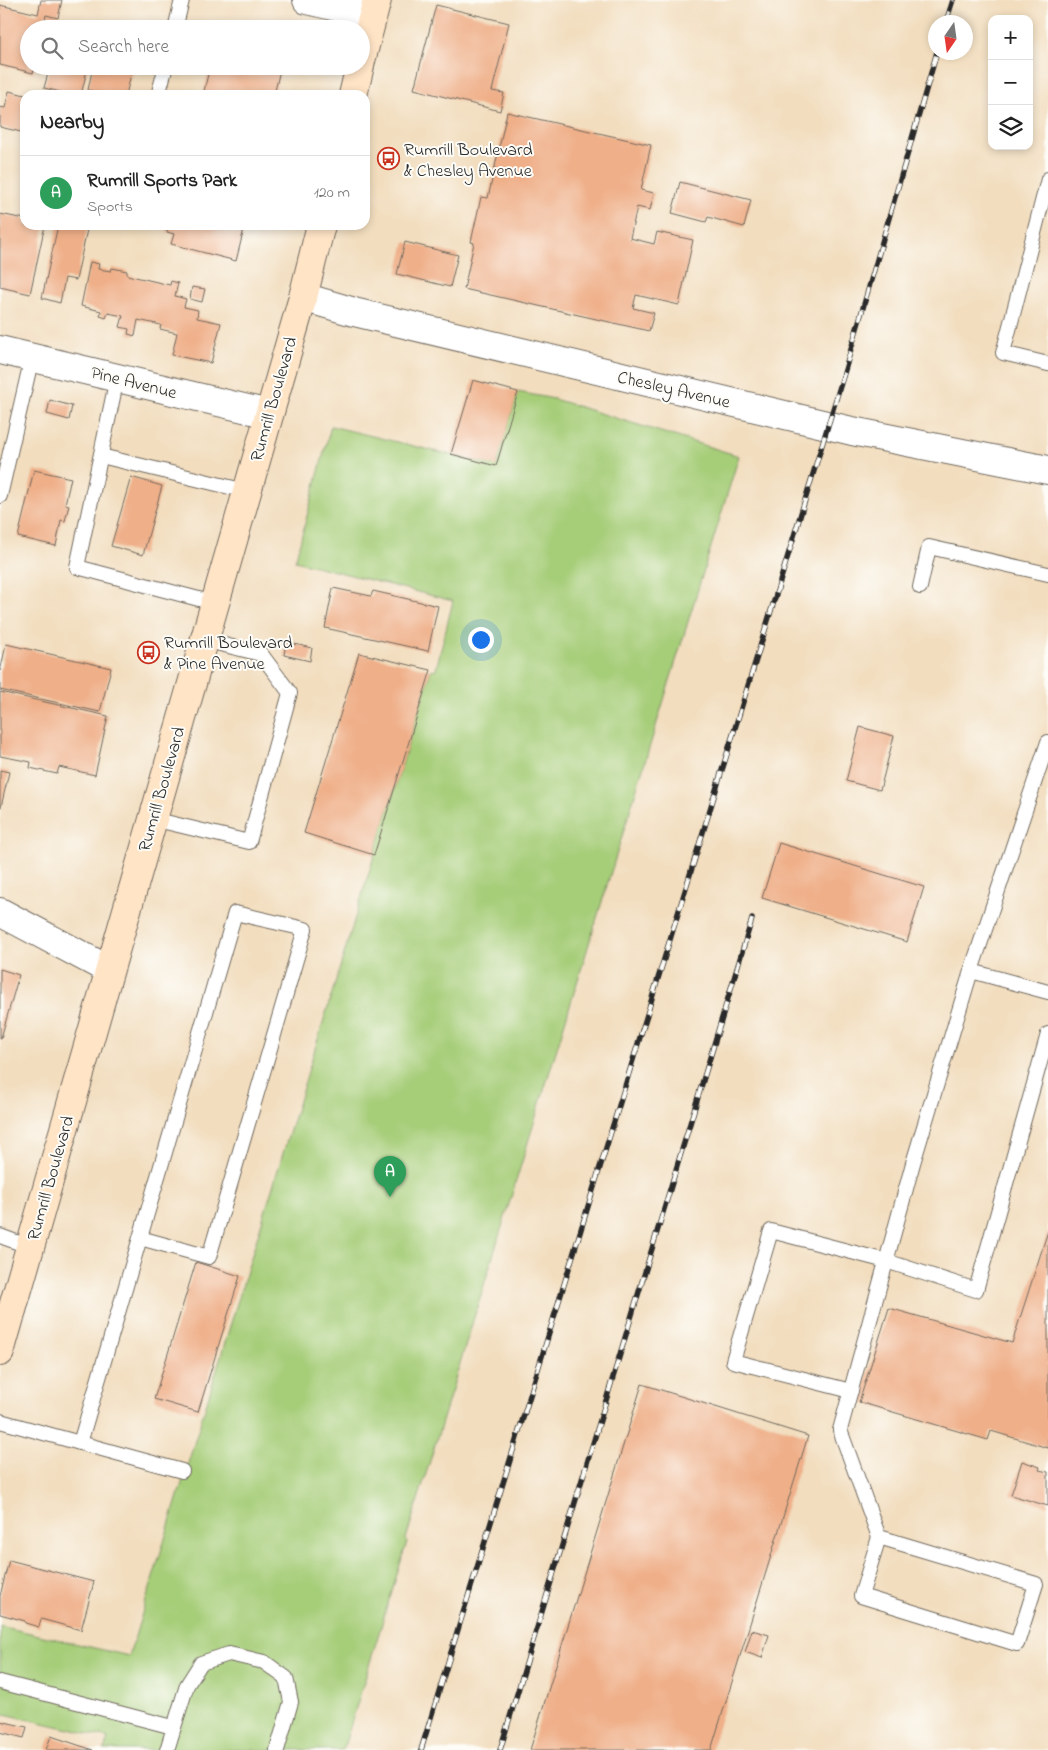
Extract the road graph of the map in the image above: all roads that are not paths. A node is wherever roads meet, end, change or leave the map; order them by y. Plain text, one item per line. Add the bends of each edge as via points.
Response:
1 (182, 0) edge
2 (307, 0) edge
3 (375, 8) edge
4 (177, 20) edge
5 (370, 27) edge
6 (164, 75) edge
7 (358, 75) edge
8 (160, 90) edge
9 (354, 90) edge
10 (1048, 180) edge
11 (320, 230) edge
12 (303, 297) junction
13 (0, 350) edge
14 (32, 358) junction
15 (1048, 364) edge
16 (117, 378) junction
17 (269, 414) junction
18 (101, 456) junction
19 (1048, 470) edge
20 (246, 491) junction
21 (0, 496) edge
22 (1048, 574) edge
23 (920, 587) dead end
24 (214, 603) junction
25 (204, 640) junction
26 (1048, 742) edge
27 (153, 818) junction
28 (0, 912) edge
29 (109, 970) junction
30 (971, 971) junction
31 (1048, 992) edge
32 (1048, 1034) edge
33 (0, 1236) edge
34 (140, 1238) junction
35 (30, 1246) junction
36 (886, 1261) junction
37 (5, 1317) edge
38 (0, 1352) edge
39 (850, 1391) junction
40 (0, 1421) edge
41 (80, 1443) junction
42 (182, 1471) dead end
43 (879, 1537) junction
44 (0, 1682) edge
45 (174, 1727) junction
46 (167, 1750) edge
47 (277, 1750) edge

1 - 4 lane
2 - 3 street
3 - 5 main road
6 - 8 lane
7 - 9 main road
10 - 15 lane via 1003,353
11 - 12 main road, Rumrill Boulevard
12 - 17 main road, Rumrill Boulevard
12 - 19 street, Chesley Avenue via 852,431
13 - 14 street, Pine Avenue
14 - 16 street, Pine Avenue
14 - 21 lane
16 - 17 street, Pine Avenue
16 - 18 lane
17 - 20 main road, Rumrill Boulevard
18 - 20 lane
18 - 24 lane via 78,567
20 - 24 main road, Rumrill Boulevard
22 - 23 lane via 928,547
24 - 25 main road, Rumrill Boulevard
25 - 27 main road, Rumrill Boulevard
25 - 27 lane via 261,654 290,693 249,842
26 - 30 lane
27 - 29 main road, Rumrill Boulevard
28 - 29 street
29 - 35 main road, Rumrill Boulevard
30 - 31 lane
30 - 36 lane
32 - 36 lane via 976,1290
33 - 35 lane
34 - 34 lane via 235,913 305,929 209,1257
34 - 41 lane
35 - 37 main road, Rumrill Boulevard
36 - 39 lane
36 - 39 lane via 771,1231 733,1361
37 - 38 main road, Rumrill Boulevard
39 - 43 lane via 840,1430
40 - 41 lane
41 - 42 lane
43 - 43 lane via 1036,1584 1017,1644 862,1596
44 - 45 lane
45 - 46 lane
45 - 47 lane via 187,1685 201,1663 229,1654 264,1662 286,1678 291,1702

